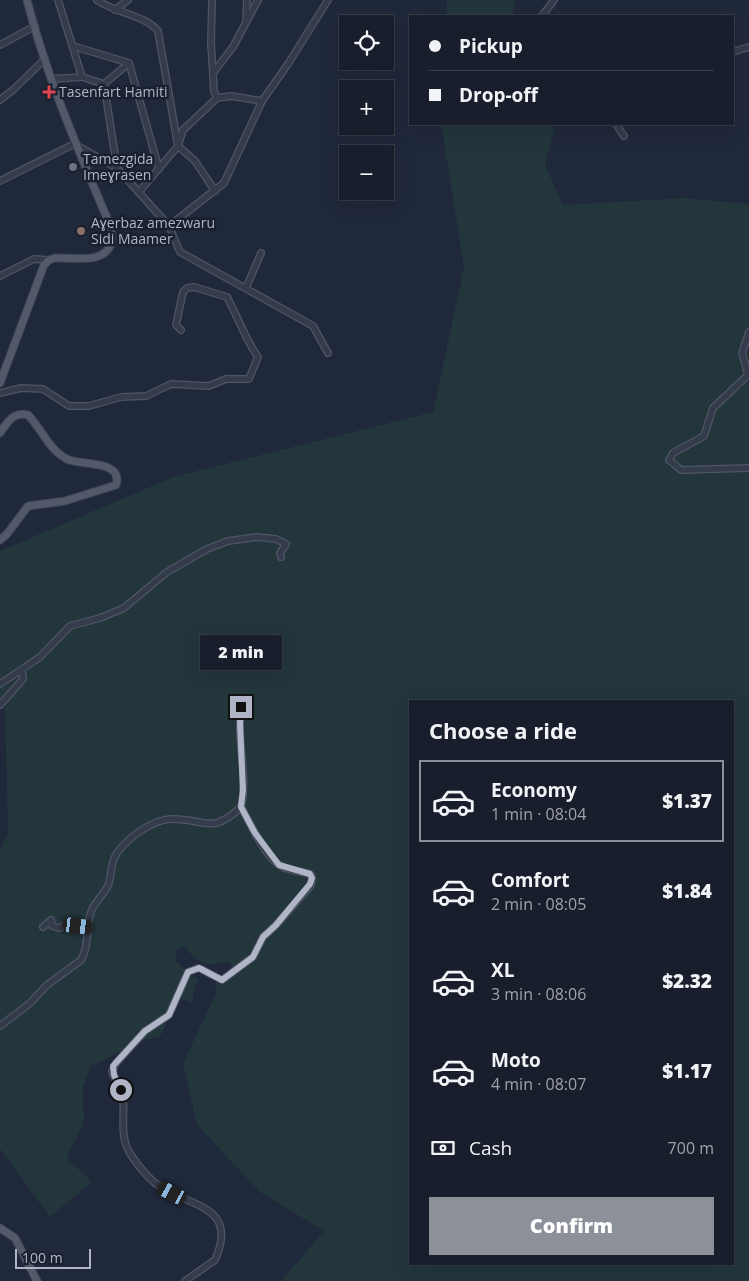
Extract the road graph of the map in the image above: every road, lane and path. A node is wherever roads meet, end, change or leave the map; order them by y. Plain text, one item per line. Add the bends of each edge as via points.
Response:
1 (27, 0) edge
2 (58, 0) edge
3 (97, 0) edge
4 (128, 0) edge
5 (212, 0) edge
6 (247, 0) edge
7 (258, 0) edge
8 (328, 0) edge
9 (554, 0) edge
10 (115, 10) junction
11 (543, 15) edge
12 (246, 23) junction
13 (35, 26) junction
14 (0, 45) edge
15 (73, 46) junction
16 (749, 47) edge
17 (734, 51) edge
18 (45, 59) junction
19 (129, 63) junction
20 (213, 73) junction
21 (82, 77) junction
22 (51, 79) junction
23 (104, 84) junction
24 (217, 98) junction
25 (0, 100) edge
26 (262, 101) junction
27 (617, 125) edge
28 (624, 136) dead end
29 (74, 144) junction
30 (178, 146) junction
31 (117, 168) junction
32 (159, 169) junction
33 (0, 181) edge
34 (215, 190) junction
35 (139, 192) junction
36 (169, 226) junction
37 (261, 254) dead end
38 (49, 260) junction
39 (0, 276) edge
40 (246, 288) junction
41 (181, 330) dead end
42 (749, 332) edge
43 (328, 353) dead end
44 (0, 383) edge
45 (0, 393) edge
46 (0, 433) edge
47 (749, 468) edge
48 (0, 540) edge
49 (281, 557) dead end
50 (22, 670) junction
51 (0, 684) edge
52 (242, 702) dead end
53 (0, 705) edge
54 (241, 807) junction
55 (43, 927) dead end
56 (89, 927) junction
57 (0, 1026) edge
58 (0, 1228) edge
59 (37, 1281) edge
60 (185, 1281) edge

1 - 13 main road
2 - 15 street
3 - 10 street
4 - 10 street
5 - 20 street
6 - 12 street
7 - 12 street
8 - 26 street
9 - 11 street
10 - 30 street via 148,22 159,34
12 - 20 street
13 - 14 street
13 - 18 main road
15 - 19 street
15 - 21 street
16 - 17 street
18 - 22 main road
18 - 25 street
19 - 23 street
19 - 32 street
20 - 24 street
21 - 22 street
21 - 23 street
22 - 29 main road
23 - 31 street
24 - 26 street via 231,96
24 - 30 street via 183,130
26 - 34 street via 224,183
27 - 28 street
29 - 31 street
29 - 33 street
29 - 38 main road via 109,223 112,234 110,247 98,257
30 - 32 street
30 - 34 street
31 - 35 street
32 - 35 street
34 - 36 street
35 - 36 street
36 - 40 street via 180,252
37 - 40 street
38 - 39 street via 34,259
38 - 44 main road via 39,274
40 - 43 street via 313,326
41 - 45 street via 176,325 177,316 182,292 187,288 194,287 227,297 258,356 251,376 226,378 209,386 171,384 146,396 121,397 88,406 69,406 43,389 21,388
42 - 47 street via 742,352 748,375 713,408 704,436 673,453 669,460 682,470
46 - 48 main road via 12,417 28,415 63,457 112,468 117,475 116,484 108,489 28,506
49 - 50 street via 286,544 276,539 250,538 214,546 167,572 124,608 70,626 47,651
50 - 51 street
50 - 53 street via 23,679
52 - 54 street
54 - 56 street via 223,822 210,825 168,820 144,829 114,858 109,882 92,910
54 - 60 street via 275,861 286,868 310,874 310,884 263,937 253,957 232,974 222,980 199,968 188,972 169,1015 145,1031 116,1062 112,1071 124,1098 123,1128 130,1153 150,1179 210,1210 219,1221 220,1238 215,1260
55 - 56 street via 51,920 52,926 56,927 70,924
56 - 57 street via 80,962
58 - 59 main road via 15,1238

